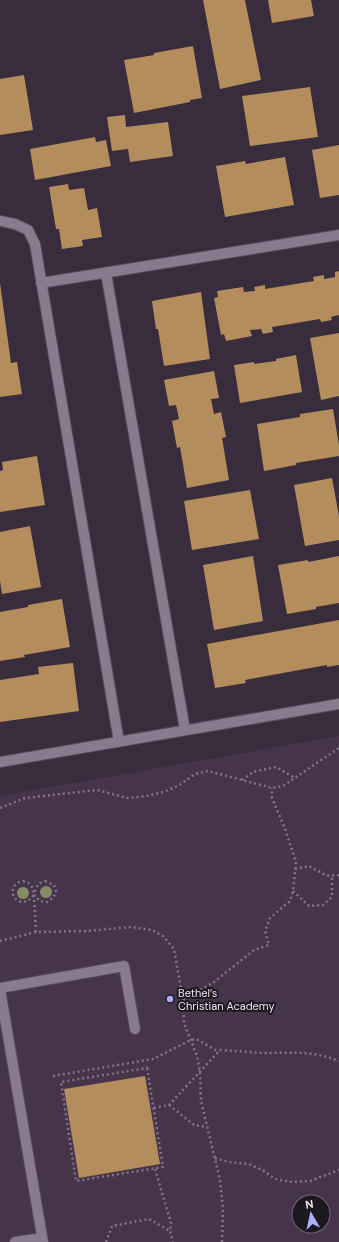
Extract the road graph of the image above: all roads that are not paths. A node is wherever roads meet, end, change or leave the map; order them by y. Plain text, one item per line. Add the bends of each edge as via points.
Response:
1 (0, 221) edge
2 (339, 235) edge
3 (106, 273) junction
4 (41, 283) junction
5 (339, 704) edge
6 (185, 730) junction
7 (119, 742) junction
8 (0, 762) edge
9 (0, 988) edge
10 (135, 1029) dead end
11 (42, 1240) edge
12 (15, 1242) edge

1 - 4 lane via 28,230 35,244
2 - 3 lane
3 - 4 lane
3 - 6 lane
4 - 7 lane
5 - 6 lane
6 - 7 lane
7 - 8 lane
9 - 10 lane via 124,966
9 - 11 lane
11 - 12 lane

